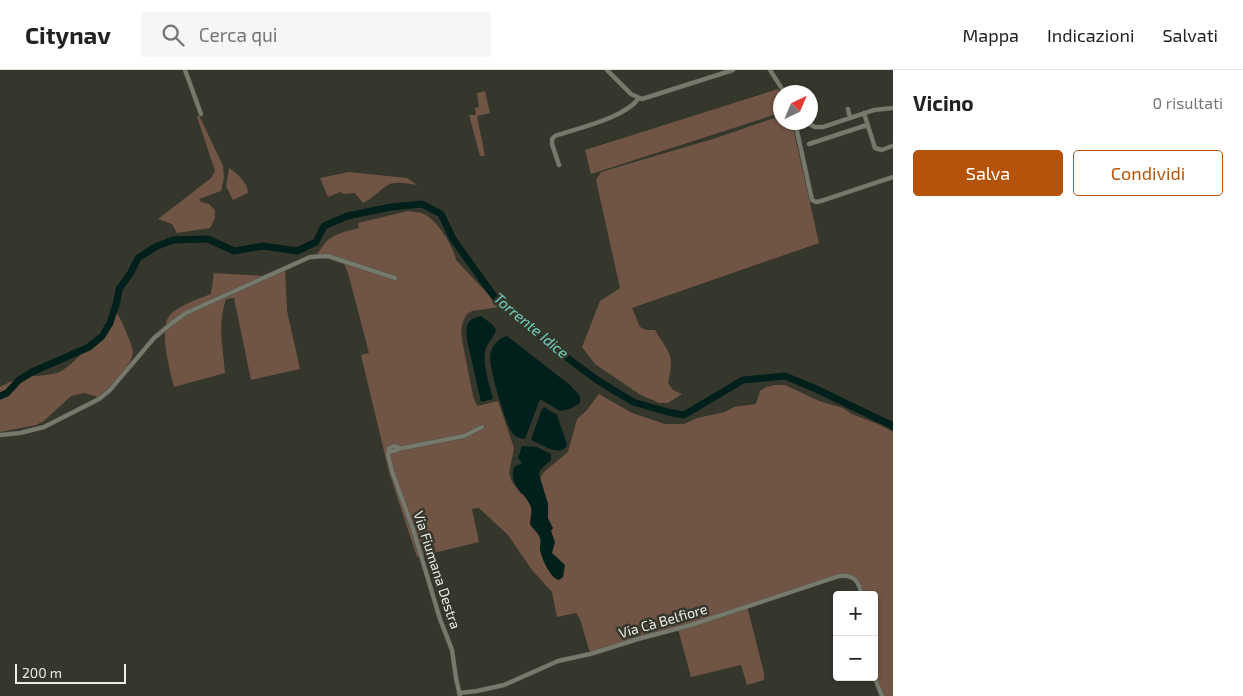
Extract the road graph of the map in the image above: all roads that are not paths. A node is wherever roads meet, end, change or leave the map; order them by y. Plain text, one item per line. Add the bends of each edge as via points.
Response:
1 (185, 70) edge
2 (607, 70) edge
3 (733, 70) edge
4 (770, 70) edge
5 (780, 85) edge
6 (639, 98) junction
7 (848, 108) dead end
8 (893, 108) edge
9 (864, 113) junction
10 (201, 114) dead end
11 (850, 118) junction
12 (868, 125) junction
13 (818, 126) edge
14 (797, 130) edge
15 (809, 144) dead end
16 (892, 146) edge
17 (559, 165) dead end
18 (893, 177) edge
19 (395, 278) dead end
20 (482, 427) dead end
21 (0, 435) edge
22 (860, 591) edge
23 (876, 681) edge
24 (460, 695) edge
25 (882, 696) edge

1 - 10 street
2 - 6 street
3 - 6 street
4 - 5 street
6 - 17 street via 611,118 552,138
7 - 11 street
8 - 9 street
9 - 11 street
9 - 12 street
11 - 13 street
12 - 15 street
12 - 16 street via 875,148 882,150
14 - 18 street via 812,200 816,202
19 - 21 street via 328,256 310,257 172,322 99,399 44,427
20 - 24 street, Via Fiumana Destra via 464,436 398,449 388,455 452,650
22 - 24 street, Via Cà Belfiore via 855,578 839,576 691,625 558,661 504,685
23 - 25 street

